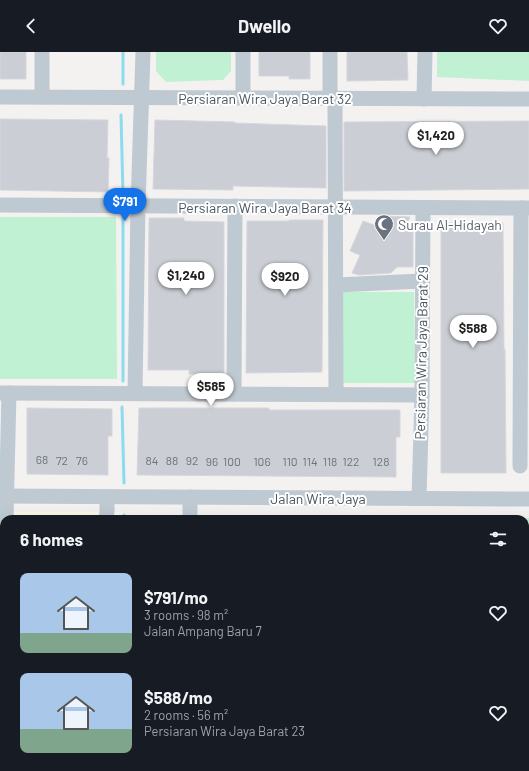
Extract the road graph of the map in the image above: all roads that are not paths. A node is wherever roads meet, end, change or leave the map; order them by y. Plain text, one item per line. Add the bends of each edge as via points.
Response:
1 (42, 52) edge
2 (143, 52) edge
3 (243, 52) edge
4 (330, 52) edge
5 (424, 52) edge
6 (0, 97) edge
7 (42, 97) junction
8 (142, 98) junction
9 (243, 98) junction
10 (333, 99) junction
11 (424, 99) junction
12 (529, 99) edge
13 (0, 205) edge
14 (138, 206) junction
15 (235, 206) junction
16 (336, 207) junction
17 (422, 208) junction
18 (525, 208) edge
19 (422, 281) junction
20 (336, 285) junction
21 (525, 356) edge
22 (5, 393) edge
23 (136, 394) junction
24 (234, 394) junction
25 (336, 394) junction
26 (422, 394) junction
27 (520, 466) dead end
28 (3, 496) edge
29 (107, 496) junction
30 (190, 497) junction
31 (419, 498) junction
32 (529, 499) edge
33 (5, 515) edge
34 (106, 515) edge
35 (190, 515) edge

1 - 7 street
2 - 8 street
3 - 9 street
4 - 10 street
5 - 11 street
6 - 7 street, Persiaran Wira Jaya Barat 32
7 - 8 street, Persiaran Wira Jaya Barat 32
8 - 9 street, Persiaran Wira Jaya Barat 32
8 - 14 street
9 - 10 street, Persiaran Wira Jaya Barat 32
10 - 11 street, Persiaran Wira Jaya Barat 32
10 - 16 street
11 - 12 street, Persiaran Wira Jaya Barat 32
13 - 14 street, Persiaran Wira Jaya Barat 34
14 - 15 street, Persiaran Wira Jaya Barat 34
14 - 23 street
15 - 16 street, Persiaran Wira Jaya Barat 34
15 - 24 street
16 - 17 street, Persiaran Wira Jaya Barat 34
16 - 20 street
17 - 18 street, Persiaran Wira Jaya Barat 34
17 - 19 street, Persiaran Wira Jaya Barat 29
18 - 21 street
19 - 20 street
19 - 26 street, Persiaran Wira Jaya Barat 29
20 - 25 street
21 - 27 street
22 - 23 street
22 - 28 street
23 - 24 street
24 - 25 street
25 - 26 street
26 - 31 street, Persiaran Wira Jaya Barat 29
28 - 29 street, Jalan Wira Jaya
28 - 33 street
29 - 30 street, Jalan Wira Jaya
29 - 34 street
30 - 31 street, Jalan Wira Jaya
30 - 35 street
31 - 32 street, Jalan Wira Jaya

